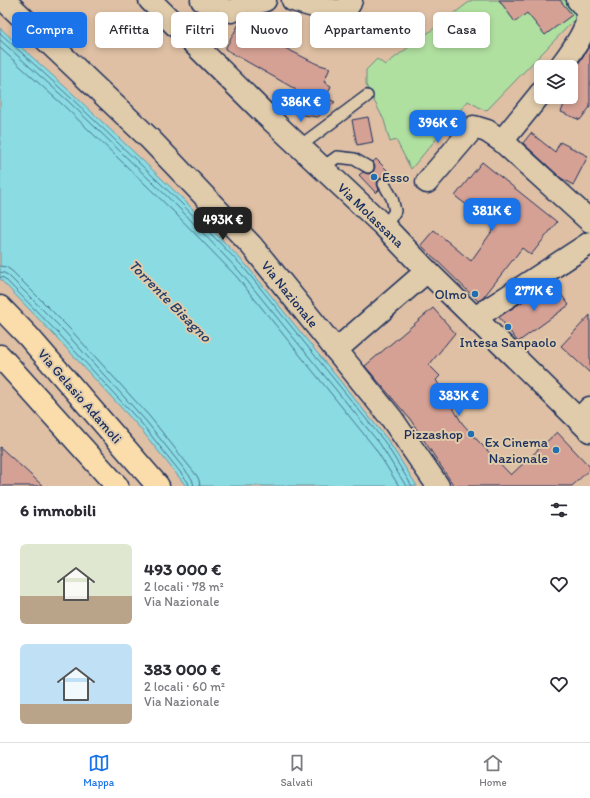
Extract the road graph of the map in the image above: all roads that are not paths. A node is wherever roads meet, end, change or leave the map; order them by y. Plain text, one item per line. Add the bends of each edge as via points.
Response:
1 (4, 0) edge
2 (150, 0) edge
3 (202, 0) edge
4 (265, 0) edge
5 (293, 0) edge
6 (352, 0) edge
7 (578, 0) edge
8 (565, 60) edge
9 (367, 96) dead end
10 (534, 102) edge
11 (502, 141) junction
12 (300, 146) junction
13 (368, 167) dead end
14 (322, 168) junction
15 (427, 182) dead end
16 (384, 184) dead end
17 (590, 221) edge
18 (385, 227) junction
19 (590, 243) edge
20 (427, 271) junction
21 (0, 307) edge
22 (475, 318) junction
23 (336, 350) junction
24 (0, 356) edge
25 (586, 419) edge
26 (117, 486) edge
27 (158, 486) edge
28 (438, 486) edge

1 - 23 main road, Via Nazionale via 155,143 251,245
2 - 12 main road, Via Molassana
3 - 4 main road via 225,10
5 - 6 main road via 335,11 347,7
7 - 8 main road via 588,15 586,26
9 - 12 lane
10 - 11 main road
11 - 15 main road via 487,131 474,127
11 - 17 main road
12 - 14 main road, Via Molassana
13 - 14 lane via 354,159 337,156
14 - 18 main road, Via Molassana
16 - 18 lane via 396,211
18 - 20 main road, Via Molassana
19 - 22 main road
20 - 22 main road, Via Molassana
20 - 23 main road
21 - 27 main road, Via Gelasio Adamoli
22 - 25 main road, Via Molassana
23 - 28 main road, Via Nazionale via 392,419
24 - 26 main road

